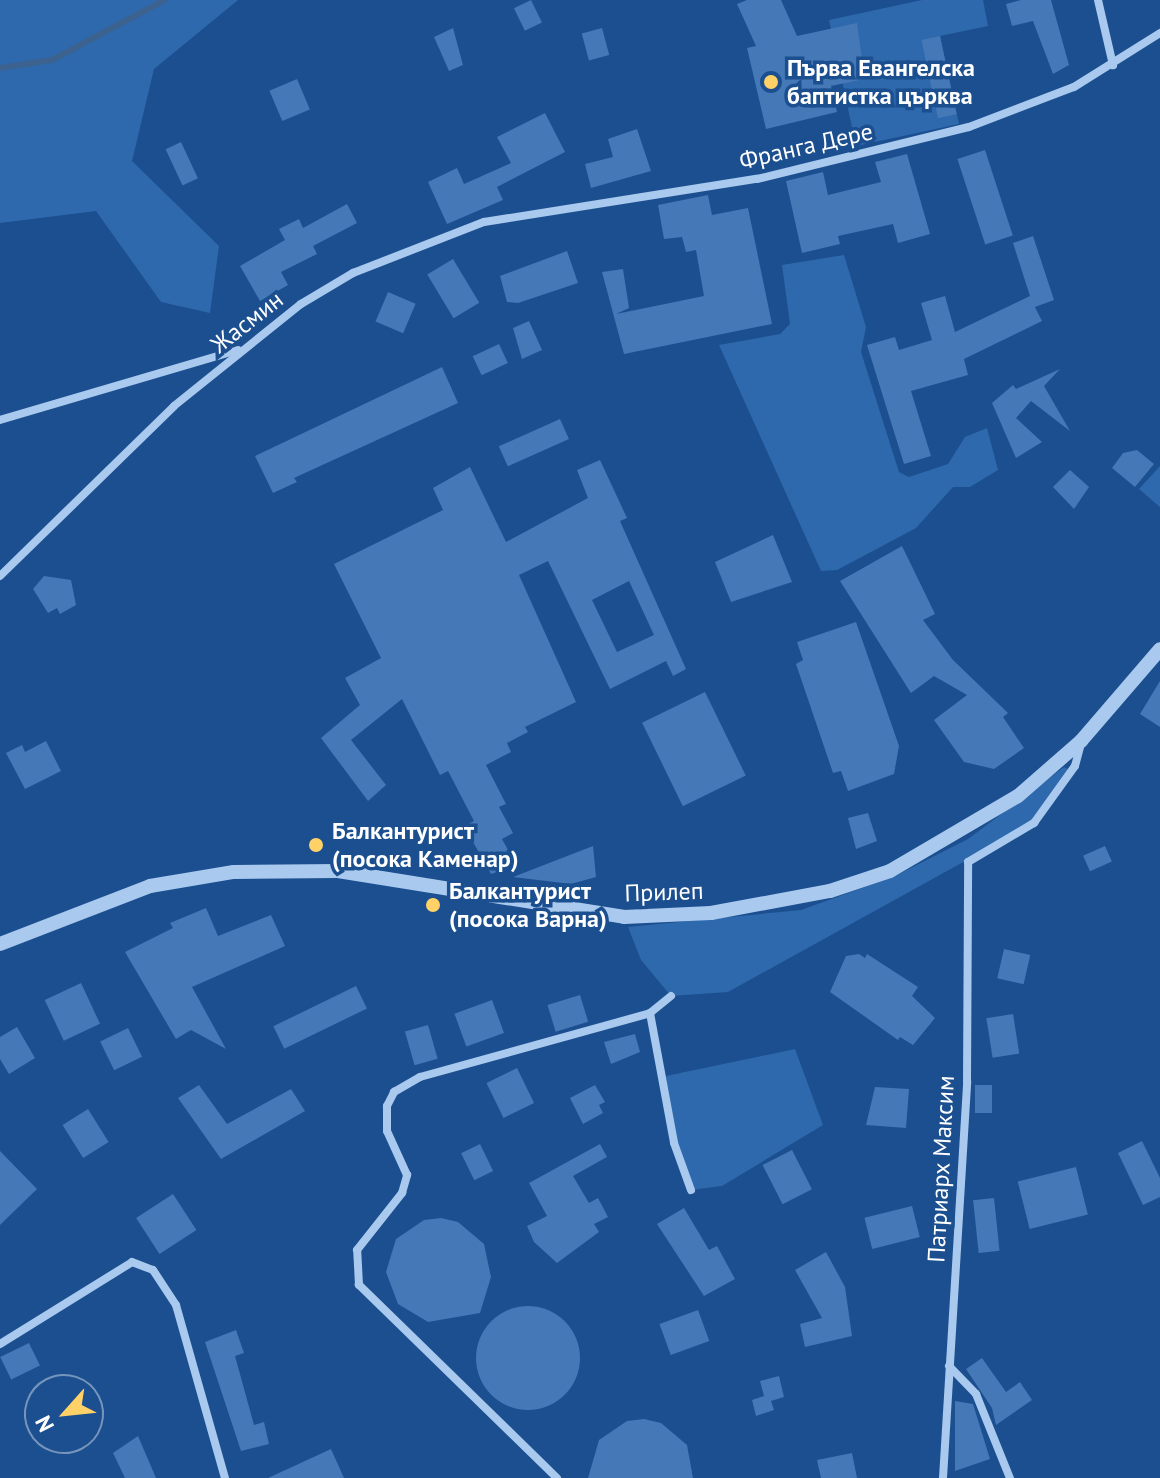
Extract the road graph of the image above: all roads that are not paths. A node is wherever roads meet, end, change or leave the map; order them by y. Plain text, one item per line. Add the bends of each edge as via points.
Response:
1 (1098, 0) edge
2 (1160, 33) edge
3 (1113, 65) junction
4 (581, 208) joint
5 (242, 349) junction
6 (0, 420) edge
7 (0, 576) edge
8 (1160, 649) edge
9 (1081, 741) junction
10 (0, 944) edge
11 (671, 996) dead end
12 (650, 1013) junction
13 (691, 1190) dead end
14 (0, 1344) edge
15 (949, 1366) junction
16 (225, 1478) edge
17 (557, 1478) edge
18 (943, 1478) edge
19 (1010, 1478) edge

1 - 3 street
2 - 3 street, Франга Дере
3 - 4 street, Франга Дере via 1016,113 969,127 757,179
4 - 5 street, Жасмин via 484,222 392,255 301,304
5 - 6 street
5 - 7 street, Жасмин via 174,406
8 - 9 street, Прилеп
9 - 10 street, Прилеп via 1018,796 963,833 890,871 789,901 711,913 624,917 370,875 278,869 150,886
9 - 15 street, Патриарх Максим via 1075,766 1034,823 968,862 967,1082
11 - 12 street
12 - 13 street via 666,1076 674,1143
12 - 17 street via 544,1047 471,1059 405,1083 394,1092 386,1117 407,1175 402,1193 357,1250 359,1285
14 - 16 street via 132,1262 153,1270 176,1305
15 - 18 street, Патриарх Максим
15 - 19 street via 976,1394

